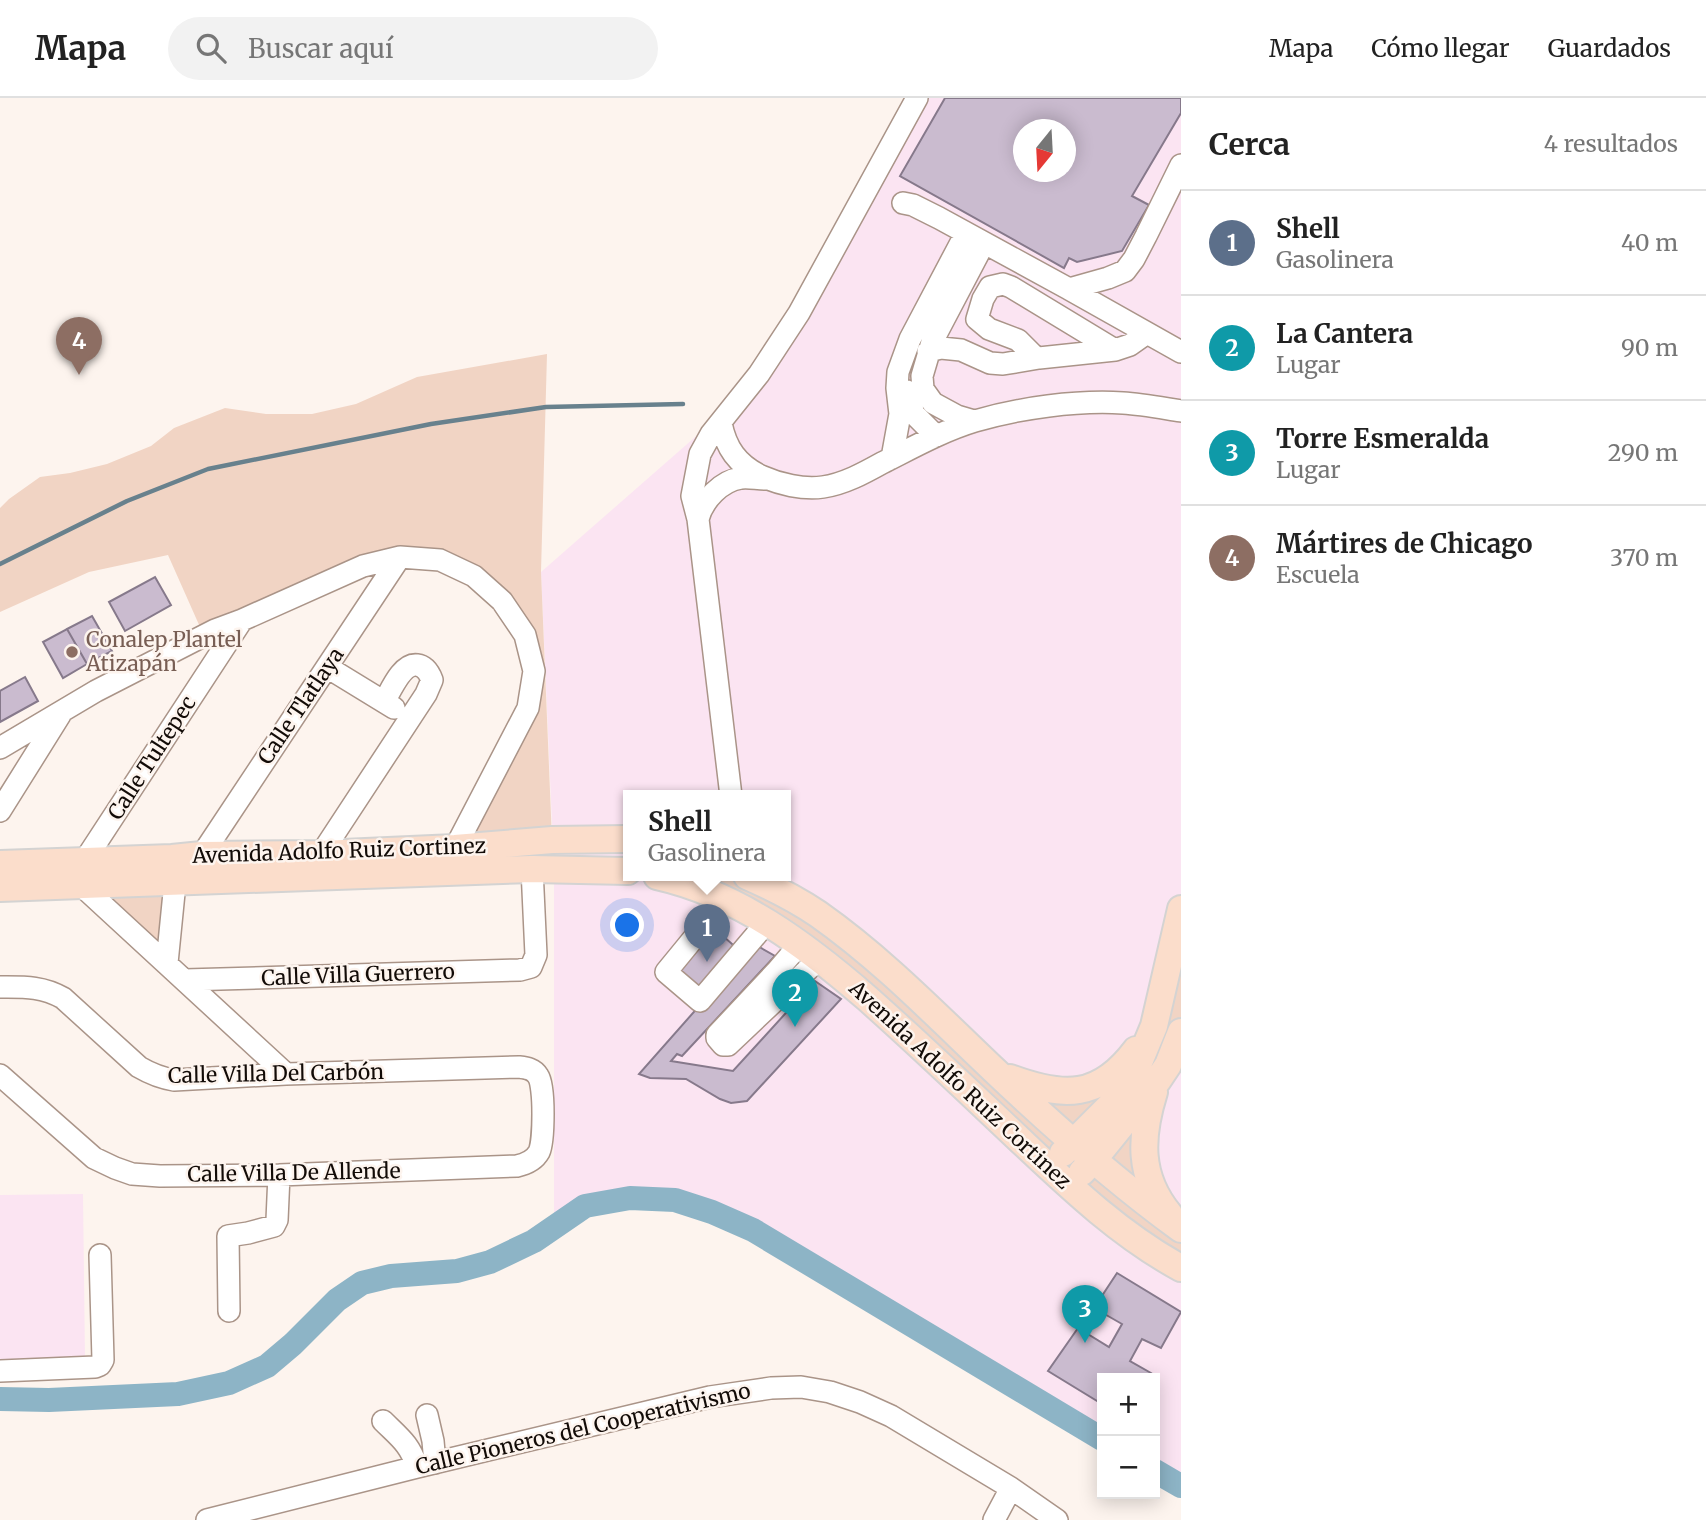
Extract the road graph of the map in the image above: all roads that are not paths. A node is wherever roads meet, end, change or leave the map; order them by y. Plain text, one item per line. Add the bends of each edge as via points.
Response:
1 (917, 98) edge
2 (1181, 165) edge
3 (903, 203) dead end
4 (975, 237) junction
5 (1069, 289) junction
6 (1147, 333) junction
7 (1115, 350) junction
8 (929, 351) junction
9 (1181, 352) edge
10 (1036, 358) junction
11 (1181, 411) edge
12 (974, 421) junction
13 (721, 423) junction
14 (936, 436) junction
15 (892, 458) junction
16 (771, 480) junction
17 (698, 519) junction
18 (400, 557) junction
19 (242, 620) junction
20 (327, 667) junction
21 (384, 702) junction
22 (64, 710) junction
23 (411, 718) junction
24 (0, 748) edge
25 (730, 790) edge
26 (0, 811) edge
27 (623, 839) edge
28 (455, 848) junction
29 (321, 853) junction
30 (202, 855) junction
31 (532, 869) junction
32 (623, 871) edge
33 (84, 873) junction
34 (3, 876) edge
35 (678, 881) edge
36 (759, 881) edge
37 (175, 883) junction
38 (725, 900) junction
39 (1181, 909) edge
40 (766, 922) junction
41 (810, 951) junction
42 (167, 963) junction
43 (185, 980) junction
44 (0, 987) edge
45 (760, 1003) dead end
46 (1154, 1026) junction
47 (1181, 1032) edge
48 (997, 1073) junction
49 (286, 1074) junction
50 (0, 1075) edge
51 (538, 1075) joint
52 (1158, 1080) junction
53 (1074, 1142) junction
54 (1094, 1159) junction
55 (1049, 1167) junction
56 (279, 1175) junction
57 (1069, 1186) junction
58 (1181, 1229) edge
59 (100, 1255) dead end
60 (1181, 1268) edge
61 (229, 1311) dead end
62 (0, 1371) edge
63 (427, 1415) dead end
64 (383, 1421) dead end
65 (426, 1465) junction
66 (1011, 1488) junction
67 (207, 1520) edge
68 (995, 1520) edge
69 (1057, 1520) edge

1 - 13 street via 799,313
2 - 5 street via 1125,271
3 - 4 street
4 - 5 street
4 - 8 street
4 - 14 street via 909,361 905,383 914,414
4 - 15 street via 909,339 898,372 900,414
5 - 6 street
6 - 7 street
6 - 9 street
7 - 10 street
7 - 10 street via 1011,287 990,287 977,319 1018,340
8 - 10 street via 961,350 1003,364
8 - 12 street via 922,376 927,396 943,409
11 - 12 street via 1090,402
12 - 14 street
13 - 16 street via 733,454
13 - 17 street via 700,454 692,496
14 - 15 street
15 - 16 street via 823,487
16 - 17 street via 738,478 721,486 701,508
17 - 25 street
18 - 19 street via 363,566
18 - 20 street, Calle Tlatlaya
18 - 28 street via 440,560 474,576 502,601 525,635 534,671 528,708
19 - 22 street
19 - 33 street, Calle Tultepec
20 - 21 street
20 - 30 street, Calle Tlatlaya
21 - 23 street
21 - 23 street via 404,669 421,665 432,680
22 - 24 street
22 - 26 street
23 - 29 street
27 - 28 main road, Avenida Adolfo Ruiz Cortinez
28 - 29 main road, Avenida Adolfo Ruiz Cortinez
29 - 30 main road, Avenida Adolfo Ruiz Cortinez
30 - 33 main road, Avenida Adolfo Ruiz Cortinez
31 - 32 main road, Avenida Adolfo Ruiz Cortinez
31 - 37 main road, Avenida Adolfo Ruiz Cortinez
31 - 43 street, Calle Villa Guerrero via 536,955 531,967
33 - 34 main road, Avenida Adolfo Ruiz Cortinez
33 - 37 main road, Avenida Adolfo Ruiz Cortinez
33 - 42 street
35 - 38 main road, Avenida Adolfo Ruiz Cortinez
36 - 48 main road, Avenida Adolfo Ruiz Cortinez via 839,930
37 - 42 street
38 - 40 main road, Avenida Adolfo Ruiz Cortinez
38 - 40 street via 666,972 700,1001
39 - 46 main road
40 - 41 main road, Avenida Adolfo Ruiz Cortinez
41 - 45 street
41 - 55 main road, Avenida Adolfo Ruiz Cortinez via 905,1032
42 - 43 street
43 - 49 street
44 - 49 street, Calle Villa Del Carbón via 50,990 139,1067 162,1078
46 - 48 main road via 1128,1060 1103,1082 1072,1092 1045,1089
46 - 53 main road via 1124,1090
47 - 52 main road
48 - 53 main road, Avenida Adolfo Ruiz Cortinez
49 - 51 street, Calle Villa Del Carbón via 519,1067
50 - 56 street, Calle Villa De Allende via 94,1158 114,1168 160,1177
51 - 56 street, Calle Villa De Allende via 542,1142 529,1163
52 - 54 main road
52 - 58 main road via 1147,1115 1143,1151 1155,1192
53 - 54 main road, Avenida Adolfo Ruiz Cortinez
53 - 55 main road
54 - 57 main road
54 - 58 main road, Avenida Adolfo Ruiz Cortinez
55 - 57 main road, Avenida Adolfo Ruiz Cortinez
56 - 61 street via 274,1226 228,1236
57 - 60 main road, Avenida Adolfo Ruiz Cortinez via 1135,1239
59 - 62 street via 100,1365
63 - 65 street
64 - 65 street
65 - 66 street, Calle Pioneros del Cooperativismo via 710,1397 801,1387 871,1406
65 - 67 street, Calle Pioneros del Cooperativismo
66 - 68 street
66 - 69 street, Calle Pioneros del Cooperativismo

